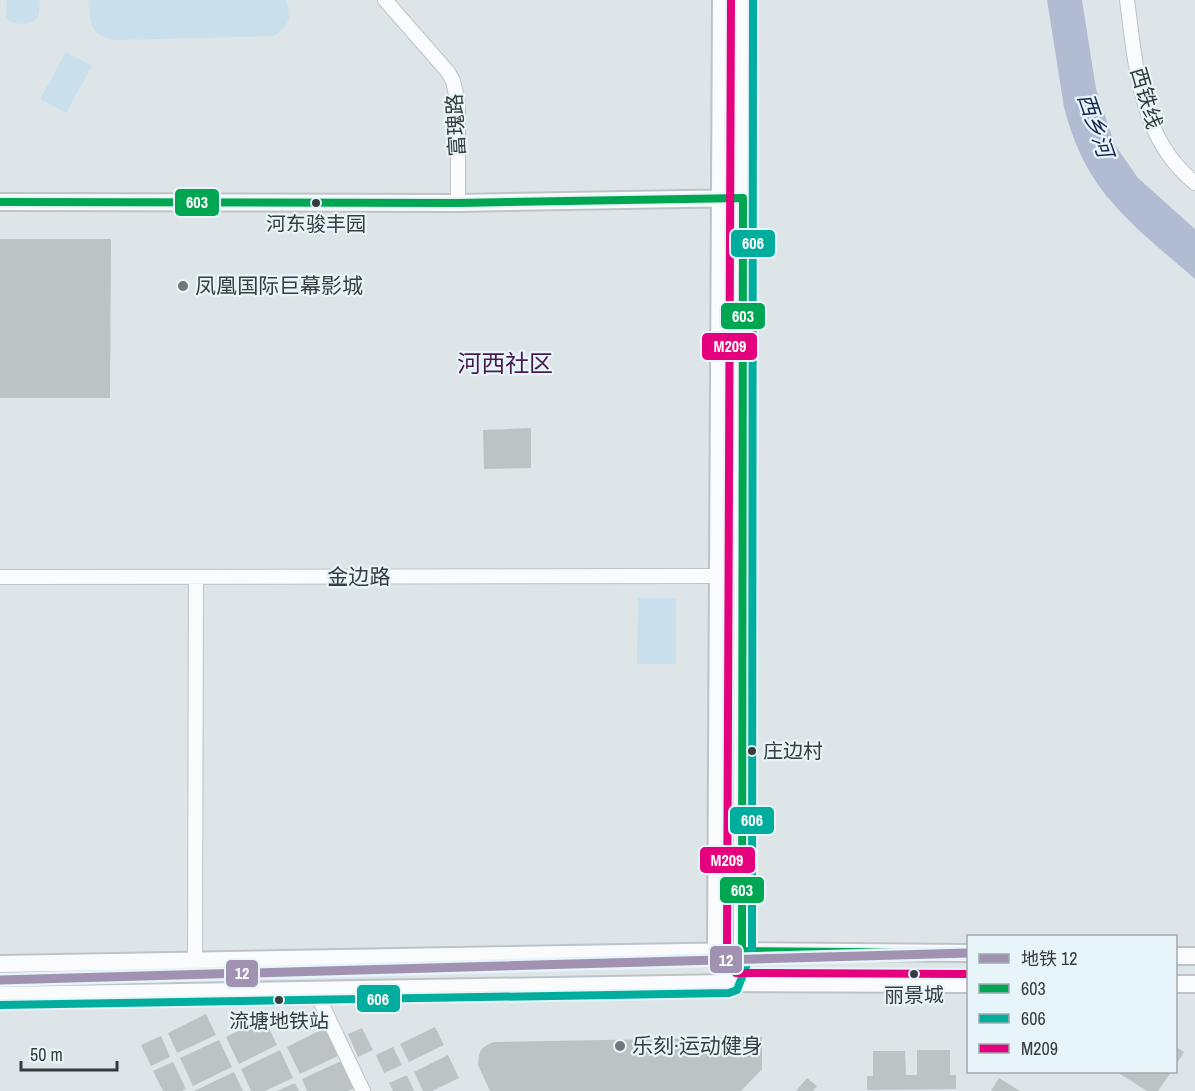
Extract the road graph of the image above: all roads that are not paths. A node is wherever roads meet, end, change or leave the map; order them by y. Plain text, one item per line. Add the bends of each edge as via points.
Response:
1 (385, 0) edge
2 (721, 0) edge
3 (743, 0) edge
4 (1127, 0) edge
5 (1195, 183) edge
6 (743, 198) junction
7 (719, 199) junction
8 (0, 202) edge
9 (458, 203) junction
10 (718, 576) junction
11 (0, 577) edge
12 (196, 577) junction
13 (716, 951) junction
14 (741, 951) junction
15 (967, 953) edge
16 (1177, 956) edge
17 (1195, 956) edge
18 (195, 961) junction
19 (0, 964) edge
20 (729, 983) junction
21 (967, 984) edge
22 (1177, 984) edge
23 (1195, 984) edge
24 (315, 990) junction
25 (0, 995) edge
26 (363, 1091) edge

1 - 9 street, 富瑰路 via 453,81 458,103
2 - 7 main road
3 - 6 main road
4 - 5 street, 西铁线 via 1138,82 1148,115 1163,148
6 - 7 main road
6 - 14 main road
7 - 9 main road
7 - 10 main road
8 - 9 main road
10 - 12 street, 金边路
10 - 13 main road
11 - 12 street, 金边路
12 - 18 street
13 - 14 main road
13 - 18 main road
13 - 20 main road
14 - 15 main road
14 - 20 main road
16 - 17 main road
18 - 19 main road
20 - 21 main road
20 - 24 main road
22 - 23 main road
24 - 25 main road
24 - 26 street

